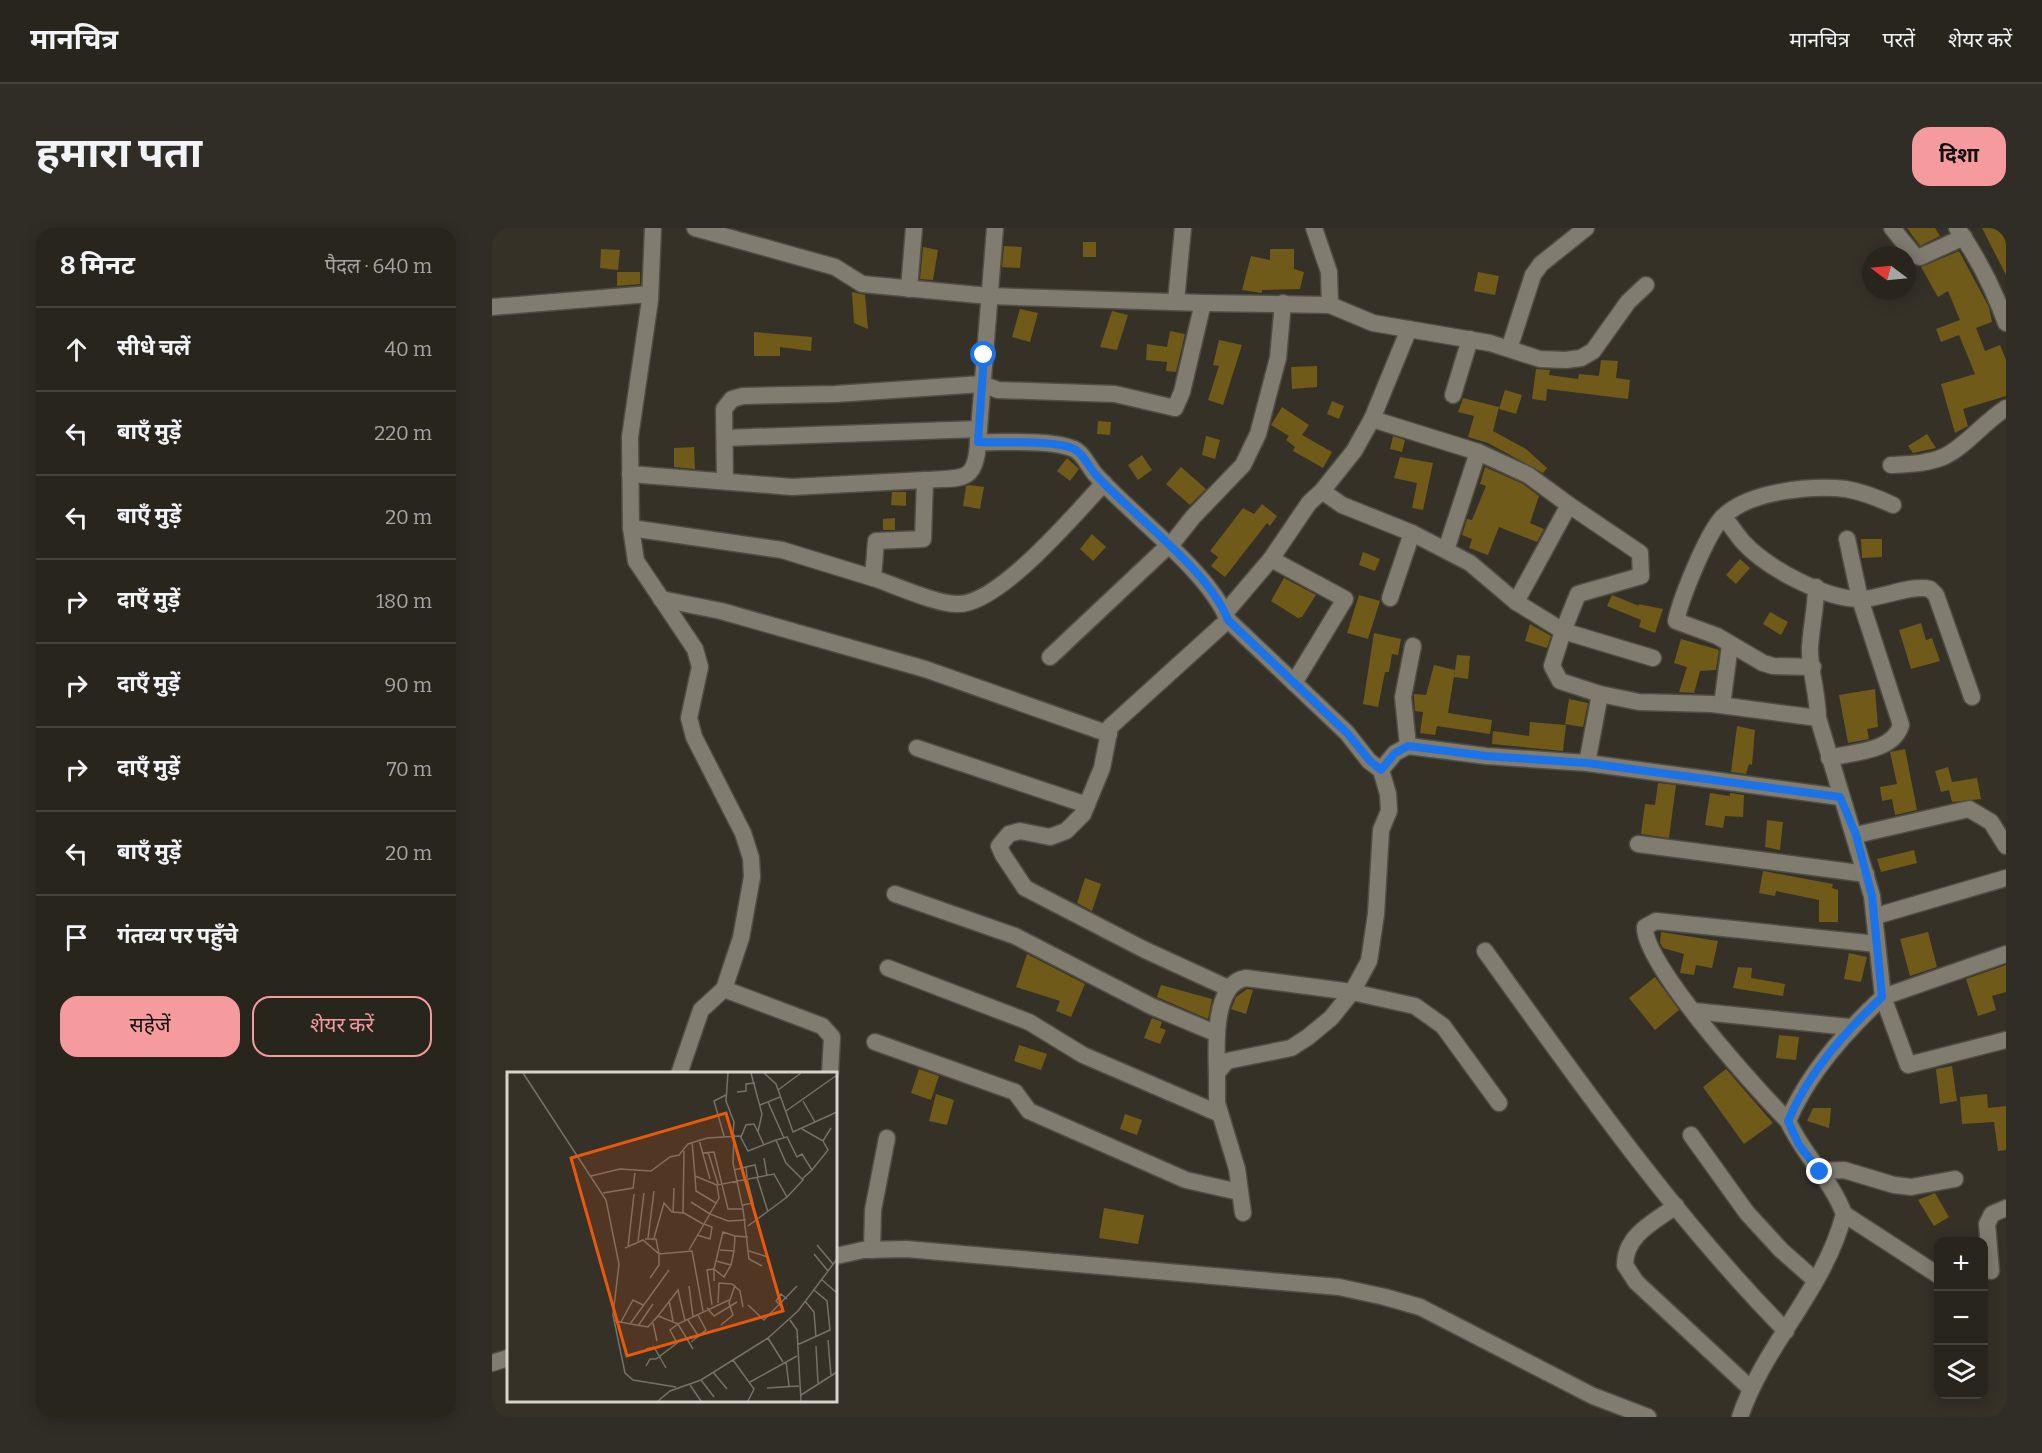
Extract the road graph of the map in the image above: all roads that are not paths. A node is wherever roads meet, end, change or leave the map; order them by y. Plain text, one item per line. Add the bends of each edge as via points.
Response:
1 (653, 228) edge
2 (695, 228) edge
3 (914, 228) edge
4 (994, 228) edge
5 (1183, 228) edge
6 (1315, 228) edge
7 (1586, 228) edge
8 (1892, 228) edge
9 (1960, 233) edge
10 (1646, 285) dead end
11 (909, 289) junction
12 (650, 294) junction
13 (989, 296) junction
14 (1176, 301) junction
15 (1203, 303) junction
16 (1283, 303) junction
17 (1330, 305) junction
18 (492, 307) edge
19 (2005, 318) edge
20 (1408, 329) junction
21 (1470, 339) junction
22 (1509, 349) junction
23 (982, 384) junction
24 (1453, 395) dead end
25 (2006, 408) edge
26 (1372, 419) junction
27 (978, 436) junction
28 (725, 438) junction
29 (1478, 452) junction
30 (1891, 465) dead end
31 (630, 474) junction
32 (725, 480) junction
33 (925, 480) junction
34 (1104, 483) junction
35 (1322, 491) junction
36 (1569, 505) junction
37 (1893, 505) dead end
38 (1723, 517) junction
39 (631, 528) junction
40 (1412, 533) junction
41 (1847, 539) dead end
42 (1169, 546) junction
43 (1446, 550) junction
44 (1271, 559) junction
45 (873, 578) junction
46 (1816, 587) junction
47 (1390, 598) dead end
48 (661, 599) junction
49 (1860, 599) junction
50 (1516, 602) junction
51 (1226, 616) junction
52 (1563, 632) junction
53 (1730, 645) junction
54 (1413, 646) dead end
55 (1050, 657) dead end
56 (1653, 658) dead end
57 (1813, 667) junction
58 (1294, 683) junction
59 (1600, 694) junction
60 (1972, 697) dead end
61 (1722, 705) junction
62 (1818, 718) junction
63 (1109, 734) junction
64 (1408, 746) junction
65 (917, 748) dead end
66 (1830, 758) junction
67 (1587, 763) junction
68 (1381, 770) junction
69 (1840, 797) junction
70 (1087, 805) junction
71 (1856, 835) junction
72 (1638, 844) dead end
73 (2006, 846) edge
74 (1866, 874) junction
75 (2006, 878) edge
76 (895, 894) dead end
77 (1876, 916) junction
78 (1877, 944) junction
79 (1485, 951) dead end
80 (2006, 954) edge
81 (888, 968) dead end
82 (1228, 988) junction
83 (724, 989) junction
84 (1352, 992) junction
85 (1882, 997) junction
86 (1694, 1011) junction
87 (1850, 1027) junction
88 (1215, 1033) junction
89 (2006, 1040) edge
90 (874, 1042) dead end
91 (680, 1072) edge
92 (830, 1072) edge
93 (1217, 1073) junction
94 (1498, 1103) dead end
95 (1220, 1114) junction
96 (1788, 1121) junction
97 (1691, 1135) dead end
98 (887, 1138) dead end
99 (1820, 1172) junction
100 (1955, 1179) dead end
101 (1239, 1192) junction
102 (1676, 1206) junction
103 (2006, 1208) edge
104 (1244, 1213) dead end
105 (1844, 1214) junction
106 (872, 1250) junction
107 (837, 1256) edge
108 (1991, 1271) dead end
109 (1934, 1272) edge
110 (1815, 1280) junction
111 (1786, 1331) junction
112 (507, 1358) edge
113 (492, 1363) edge
114 (1751, 1389) junction
115 (1648, 1417) edge
116 (1740, 1417) edge

1 - 12 street
2 - 11 street via 835,267 862,284
3 - 11 street
4 - 13 street
5 - 14 street
6 - 17 street via 1329,272
7 - 22 street via 1540,264 1533,275
8 - 9 street via 1920,257
9 - 19 street via 1974,250
10 - 22 street via 1628,302 1593,351 1581,358 1540,359
11 - 13 street
12 - 18 street
12 - 31 street via 631,414
13 - 14 street
13 - 23 street
14 - 15 street
15 - 16 street
15 - 23 street via 1175,408 1115,394 998,390
16 - 17 street
16 - 42 street via 1278,358 1258,434 1243,465
17 - 20 street via 1373,323
20 - 21 street
20 - 26 street
21 - 22 street
21 - 24 street
23 - 27 street
23 - 28 street via 743,396 732,399 724,409
25 - 30 street via 1944,457 1918,464
26 - 29 street
26 - 35 street via 1354,451
27 - 28 street
27 - 33 street via 977,462 972,473
27 - 34 street via 1076,450
28 - 32 street
29 - 36 street via 1528,475
29 - 43 street
31 - 32 street
31 - 39 street
32 - 33 street via 792,487
33 - 45 street via 923,538 876,541
34 - 42 street
34 - 45 street via 1040,552 980,600 957,604
35 - 40 street via 1342,505
35 - 44 street via 1309,503
36 - 50 street
36 - 52 street via 1640,553 1641,576 1578,594
37 - 38 street via 1864,493 1822,488 1744,502
38 - 46 street via 1765,561
38 - 53 street via 1692,576 1676,621
39 - 45 street via 782,550
39 - 48 street via 636,561
40 - 43 street
40 - 47 street
41 - 49 street
42 - 51 street via 1218,599
42 - 55 street
43 - 50 street via 1470,563
44 - 51 street
44 - 58 street via 1345,599
46 - 49 street
46 - 57 street via 1810,648
48 - 63 street via 721,611 925,669
48 - 83 street via 695,649 700,667 689,718 694,738 724,792 751,858 752,877 741,938
49 - 60 street via 1915,588 1930,589 1936,595
49 - 66 street via 1901,725 1890,743
50 - 52 street
51 - 58 street
51 - 63 street via 1110,727
52 - 56 street
52 - 59 street via 1553,673 1560,681
53 - 57 street via 1773,666
53 - 61 street
54 - 64 street via 1403,697
57 - 62 street
58 - 68 street
59 - 61 street via 1639,702
59 - 67 street
61 - 62 street
62 - 66 street
63 - 70 street via 1102,768
64 - 67 street
64 - 68 street via 1395,753
65 - 70 street
66 - 69 street
67 - 69 street
68 - 84 street via 1389,794 1389,811 1382,830 1376,914 1369,961
69 - 71 street
70 - 82 street via 1066,831 1050,837 1020,831 1009,834 999,846 1025,888
71 - 73 street via 1969,809 1991,822
71 - 74 street
72 - 74 street
74 - 77 street
75 - 77 street
76 - 88 street via 1015,936 1151,1006
77 - 78 street
78 - 85 street
78 - 86 street via 1649,923 1645,927 1647,940
79 - 102 street via 1611,1128
80 - 85 street
81 - 95 street via 1029,1022 1083,1055
82 - 84 street via 1235,980 1246,978
82 - 88 street
83 - 91 street via 701,1010
83 - 92 street via 822,1026 832,1036
84 - 93 street via 1330,1018 1292,1048 1227,1060
84 - 94 street via 1415,1006 1429,1014 1443,1026
85 - 87 street
85 - 89 street via 1908,1065
86 - 87 street
86 - 96 street via 1764,1098
87 - 96 street via 1797,1099
88 - 93 street
90 - 101 street via 1015,1092 1029,1111 1186,1180
93 - 95 street
95 - 101 street via 1238,1169
96 - 99 street via 1799,1145
97 - 110 street via 1747,1213
98 - 106 street via 873,1210
99 - 100 street via 1844,1170 1911,1187
99 - 105 street
101 - 104 street
102 - 111 street via 1733,1277
102 - 114 street via 1629,1244 1625,1265 1636,1282
103 - 108 street via 1992,1214 1987,1224
105 - 109 street
105 - 110 street
106 - 107 street
106 - 115 street via 906,1249 1064,1262 1339,1287 1373,1294 1420,1307 1593,1396
110 - 111 street
111 - 114 street
112 - 113 street
114 - 116 street

